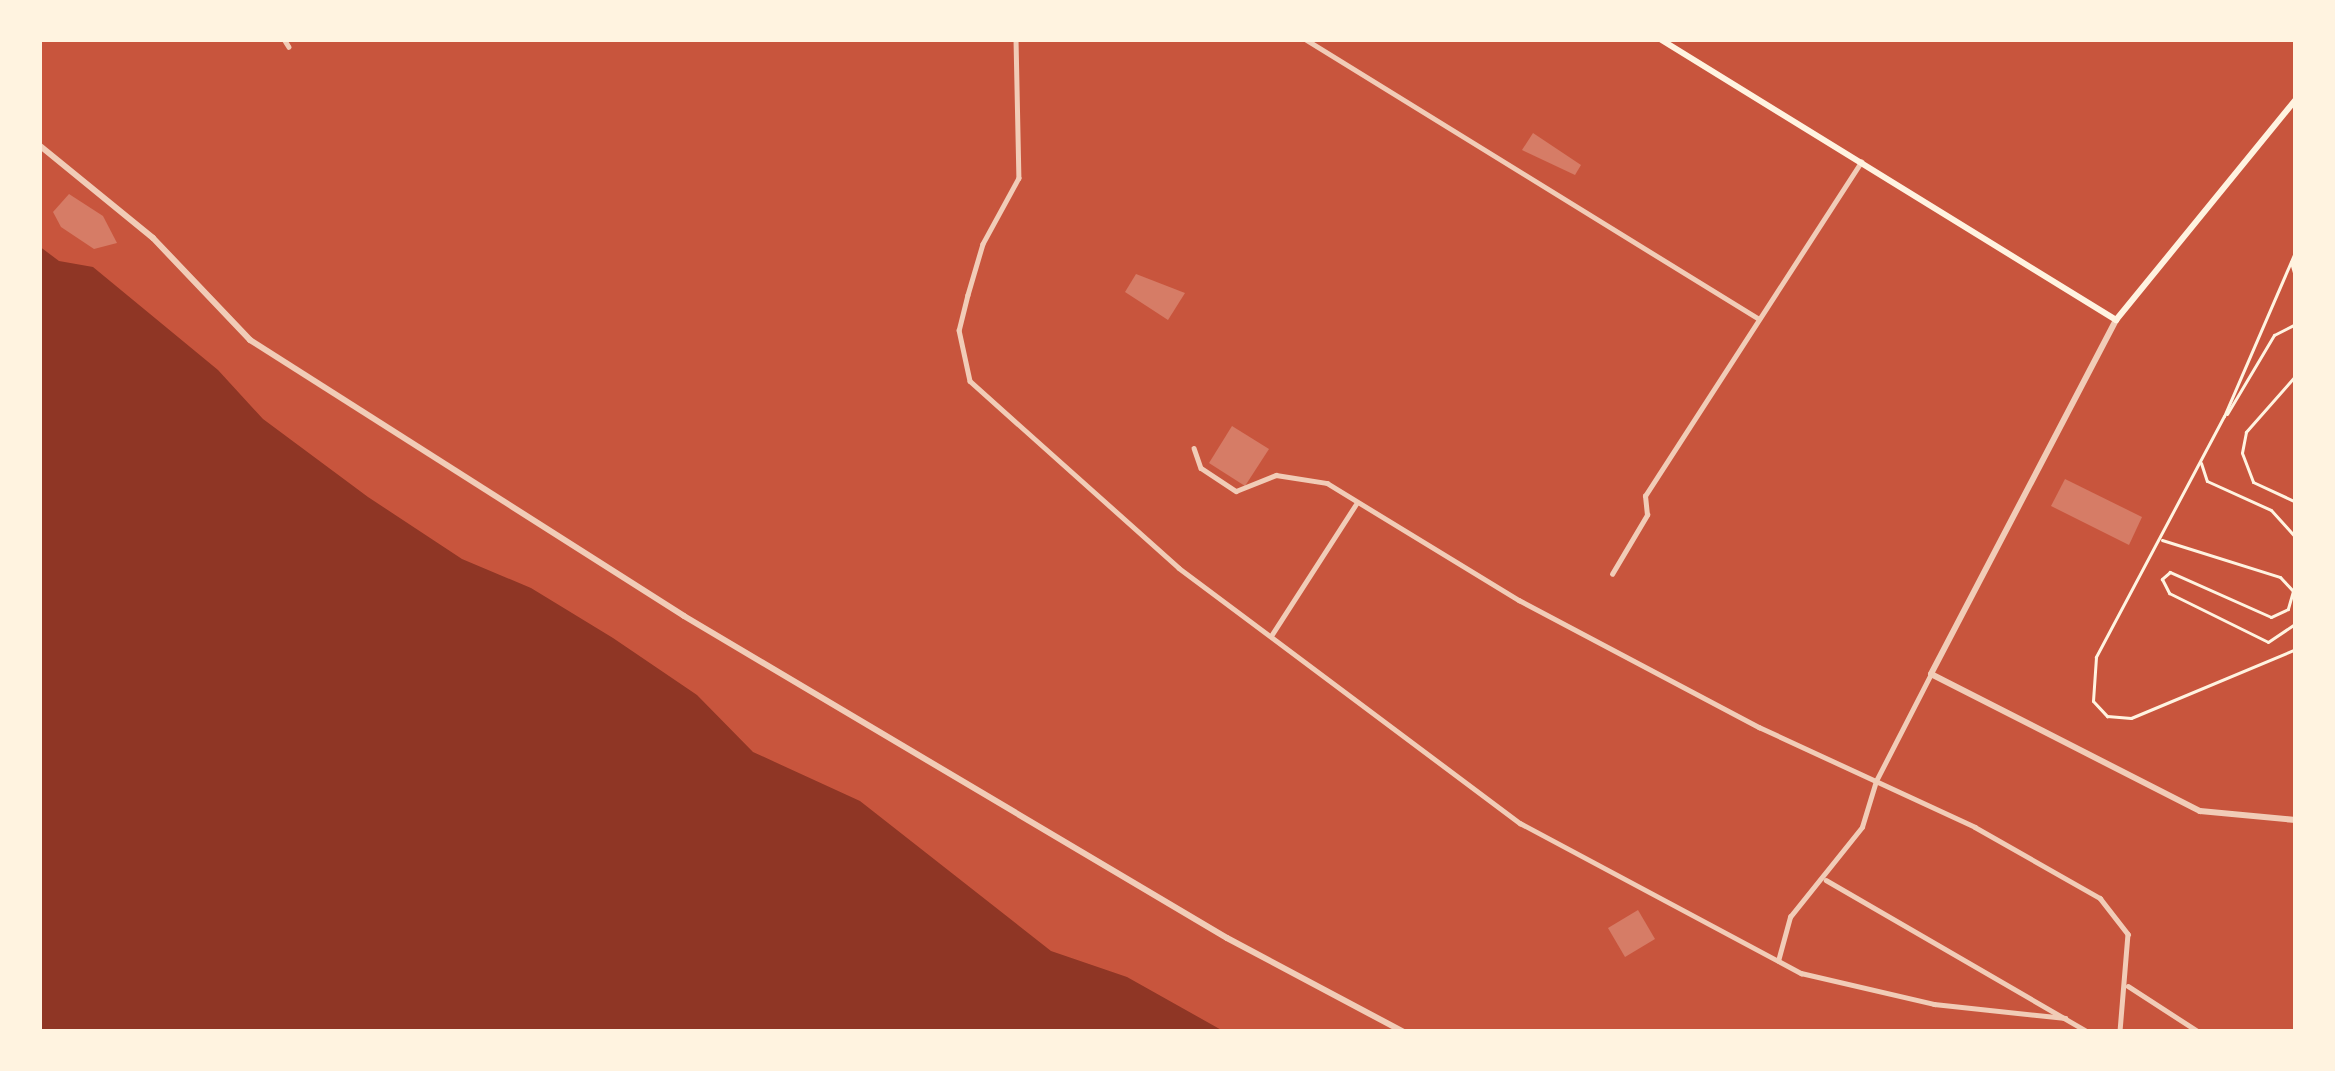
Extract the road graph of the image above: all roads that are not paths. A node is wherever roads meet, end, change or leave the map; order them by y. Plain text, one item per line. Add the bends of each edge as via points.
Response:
1 (284, 39) edge
2 (1016, 39) edge
3 (1305, 39) edge
4 (1660, 39) edge
5 (289, 47) dead end
6 (2296, 99) edge
7 (39, 145) edge
8 (1862, 162) junction
9 (1759, 319) junction
10 (2116, 320) junction
11 (1195, 448) dead end
12 (1356, 504) junction
13 (1612, 574) dead end
14 (1270, 637) junction
15 (1931, 674) junction
16 (1876, 781) junction
17 (2296, 820) edge
18 (1826, 880) junction
19 (1778, 963) junction
20 (2126, 984) junction
21 (2065, 1018) junction
22 (1404, 1032) edge
23 (2088, 1032) edge
24 (2120, 1032) edge
25 (2199, 1032) edge

1 - 5 street
2 - 14 street via 1019,178 982,244 959,330 970,382 1145,540
3 - 9 street
4 - 8 main road
6 - 10 main road
7 - 22 street via 152,238 250,340 684,616 1227,938
8 - 9 street
8 - 10 main road
9 - 13 street via 1645,496 1647,515
10 - 15 street
11 - 12 street via 1201,468 1236,491 1295,475
12 - 14 street
12 - 16 street via 1759,727
14 - 19 street via 1520,823
15 - 16 street
15 - 17 street via 2200,811
16 - 18 street via 1862,827
16 - 20 street via 2100,898 2128,934
18 - 19 street via 1784,928
18 - 21 street
19 - 21 street via 1934,1004
20 - 24 street
20 - 25 street
21 - 23 street

